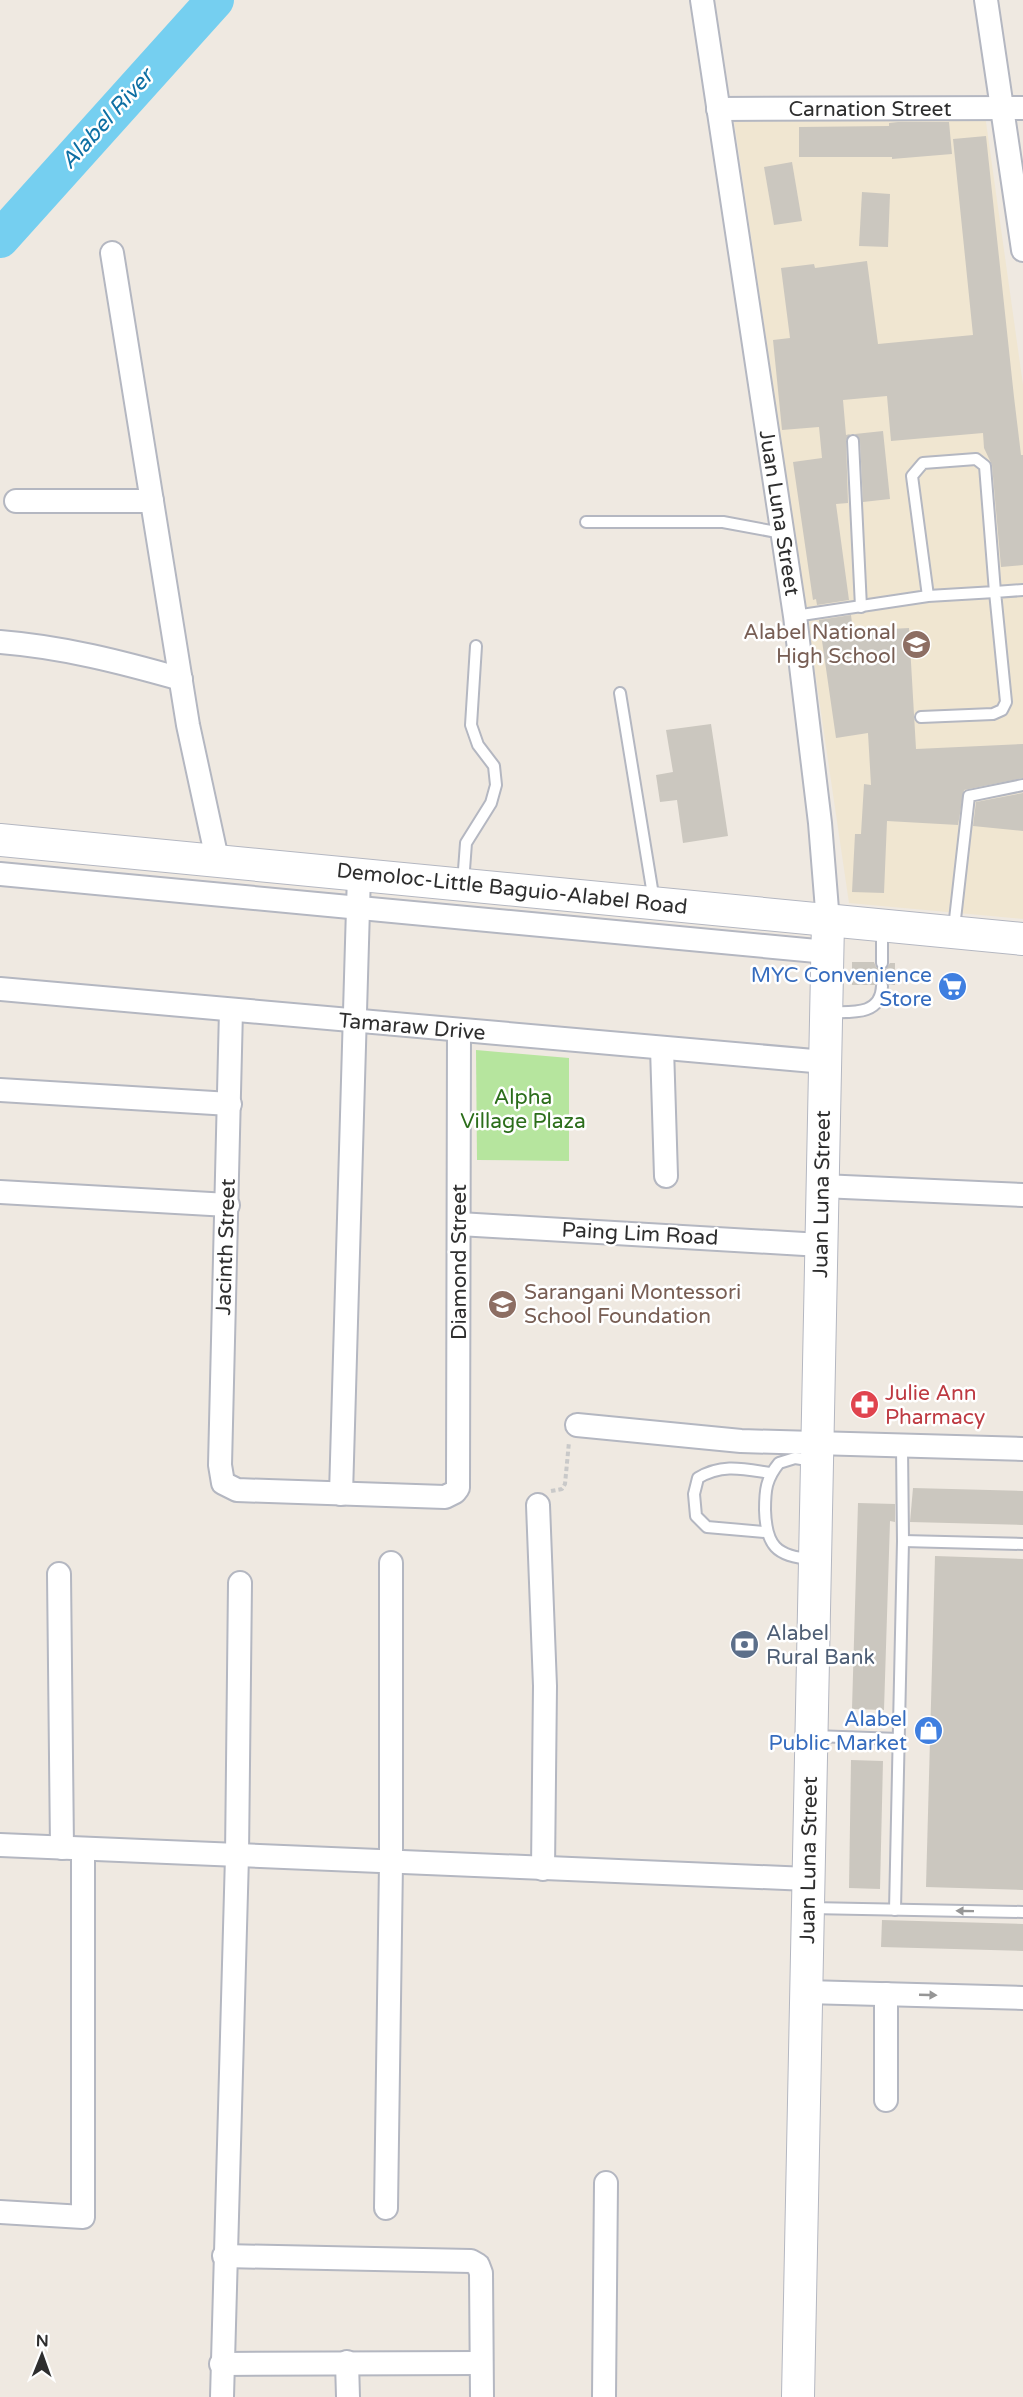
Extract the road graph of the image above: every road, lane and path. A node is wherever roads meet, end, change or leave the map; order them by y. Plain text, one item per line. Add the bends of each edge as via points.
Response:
1 (702, 0) edge
2 (986, 0) edge
3 (1013, 108) edge
4 (718, 109) junction
5 (1023, 250) edge
6 (112, 253) dead end
7 (853, 441) dead end
8 (16, 501) dead end
9 (152, 501) junction
10 (586, 522) dead end
11 (782, 533) junction
12 (1023, 590) edge
13 (995, 592) junction
14 (928, 596) junction
15 (861, 607) junction
16 (795, 616) junction
17 (0, 642) edge
18 (476, 646) dead end
19 (182, 679) junction
20 (620, 693) dead end
21 (921, 717) dead end
22 (1023, 785) edge
23 (0, 840) edge
24 (217, 859) junction
25 (0, 874) edge
26 (359, 874) junction
27 (462, 885) junction
28 (654, 904) junction
29 (358, 910) junction
30 (882, 927) junction
31 (954, 932) junction
32 (827, 937) junction
33 (1023, 939) edge
34 (882, 963) dead end
35 (882, 987) dead end
36 (0, 989) edge
37 (231, 1010) junction
38 (826, 1012) junction
39 (355, 1022) junction
40 (459, 1031) junction
41 (662, 1048) junction
42 (825, 1062) junction
43 (0, 1090) edge
44 (230, 1104) junction
45 (666, 1176) dead end
46 (822, 1186) junction
47 (0, 1192) edge
48 (1023, 1196) edge
49 (228, 1205) junction
50 (459, 1224) junction
51 (821, 1245) junction
52 (577, 1425) joint
53 (902, 1447) junction
54 (1023, 1449) edge
55 (806, 1452) junction
56 (770, 1473) junction
57 (341, 1494) junction
58 (538, 1505) joint
59 (765, 1532) junction
60 (903, 1541) junction
61 (1023, 1544) edge
62 (814, 1559) junction
63 (391, 1563) dead end
64 (59, 1574) dead end
65 (240, 1583) dead end
66 (811, 1736) junction
67 (899, 1739) junction
68 (0, 1845) edge
69 (73, 1848) junction
70 (237, 1856) junction
71 (391, 1863) junction
72 (543, 1869) junction
73 (808, 1894) junction
74 (895, 1910) junction
75 (1023, 1912) edge
76 (806, 1992) junction
77 (886, 1994) junction
78 (1023, 1998) edge
79 (886, 2100) dead end
80 (606, 2183) dead end
81 (386, 2208) dead end
82 (0, 2212) edge
83 (224, 2256) junction
84 (347, 2362) junction
85 (481, 2363) junction
86 (221, 2364) junction
87 (222, 2397) edge
88 (348, 2397) edge
89 (482, 2397) edge
90 (604, 2397) edge
91 (798, 2397) edge

1 - 4 street, Juan Luna Street
2 - 3 street
3 - 4 street, Carnation Street
3 - 5 street
4 - 11 street, Juan Luna Street
6 - 9 street
7 - 15 lane
8 - 9 street
9 - 19 street
10 - 11 lane via 723,522
11 - 16 street, Juan Luna Street
12 - 13 lane
13 - 14 lane
13 - 14 lane via 985,466 976,459 948,459 923,463 912,476
13 - 21 lane via 1006,702 1002,710 993,714
14 - 15 lane
15 - 16 lane
16 - 32 street, Juan Luna Street via 820,823
17 - 19 street via 110,658
18 - 27 lane via 471,724 478,745 494,766 496,785 491,803 466,843
19 - 24 street via 198,783
20 - 28 lane
22 - 31 lane via 969,796
23 - 24 street, Demoloc-Little Baguio-Alabel Road
24 - 26 street, Demoloc-Little Baguio-Alabel Road
25 - 29 street
26 - 27 street, Demoloc-Little Baguio-Alabel Road
26 - 29 street
27 - 28 street, Demoloc-Little Baguio-Alabel Road
28 - 32 street, Demoloc-Little Baguio-Alabel Road
29 - 32 street
29 - 39 street
30 - 31 street, Demoloc-Little Baguio-Alabel Road
30 - 32 street, Demoloc-Little Baguio-Alabel Road
30 - 34 lane
31 - 33 street, Demoloc-Little Baguio-Alabel Road
32 - 38 street, Juan Luna Street
35 - 38 lane via 882,996 875,1006 863,1012
36 - 37 street, Tamaraw Drive
37 - 39 street, Tamaraw Drive
37 - 44 street, Jacinth Street
38 - 42 street, Juan Luna Street
39 - 40 street, Tamaraw Drive
39 - 57 street
40 - 41 street, Tamaraw Drive
40 - 50 street, Diamond Street
41 - 42 street, Tamaraw Drive
41 - 45 street
42 - 46 street, Juan Luna Street
43 - 44 street
44 - 49 street, Jacinth Street
46 - 48 street
46 - 51 street, Juan Luna Street
47 - 49 street
49 - 57 street, Jacinth Street via 220,1466 223,1483 237,1490
50 - 51 street, Paing Lim Road
50 - 57 street, Diamond Street via 459,1482 455,1492 445,1497
51 - 55 street, Juan Luna Street
52 - 55 street
52 - 58 path via 569,1444 565,1484 562,1489 542,1494
53 - 54 street
53 - 55 street
53 - 60 lane
55 - 56 lane via 779,1463
55 - 62 street, Juan Luna Street
56 - 59 lane via 765,1487
56 - 59 lane via 727,1467 712,1470 698,1478 694,1494 696,1516 707,1527
58 - 72 street via 544,1686
59 - 62 lane via 774,1547 790,1558
60 - 61 lane
60 - 67 lane
62 - 66 street, Juan Luna Street
63 - 71 street
64 - 69 street
65 - 70 street
66 - 67 lane
66 - 73 street, Juan Luna Street
67 - 74 lane
68 - 69 street
69 - 70 street
69 - 82 street via 83,2217
70 - 71 street
70 - 83 street
71 - 72 street
71 - 81 street
72 - 73 street
73 - 74 lane
73 - 76 street, Juan Luna Street
75 -> 74 lane
76 - 77 street
76 - 91 street, Juan Luna Street
77 -> 78 street
77 - 79 street
80 - 90 street
83 - 85 street via 471,2261 481,2273
83 - 86 street
84 - 85 street
84 - 86 street
84 - 88 street
85 - 89 street
86 - 87 street

